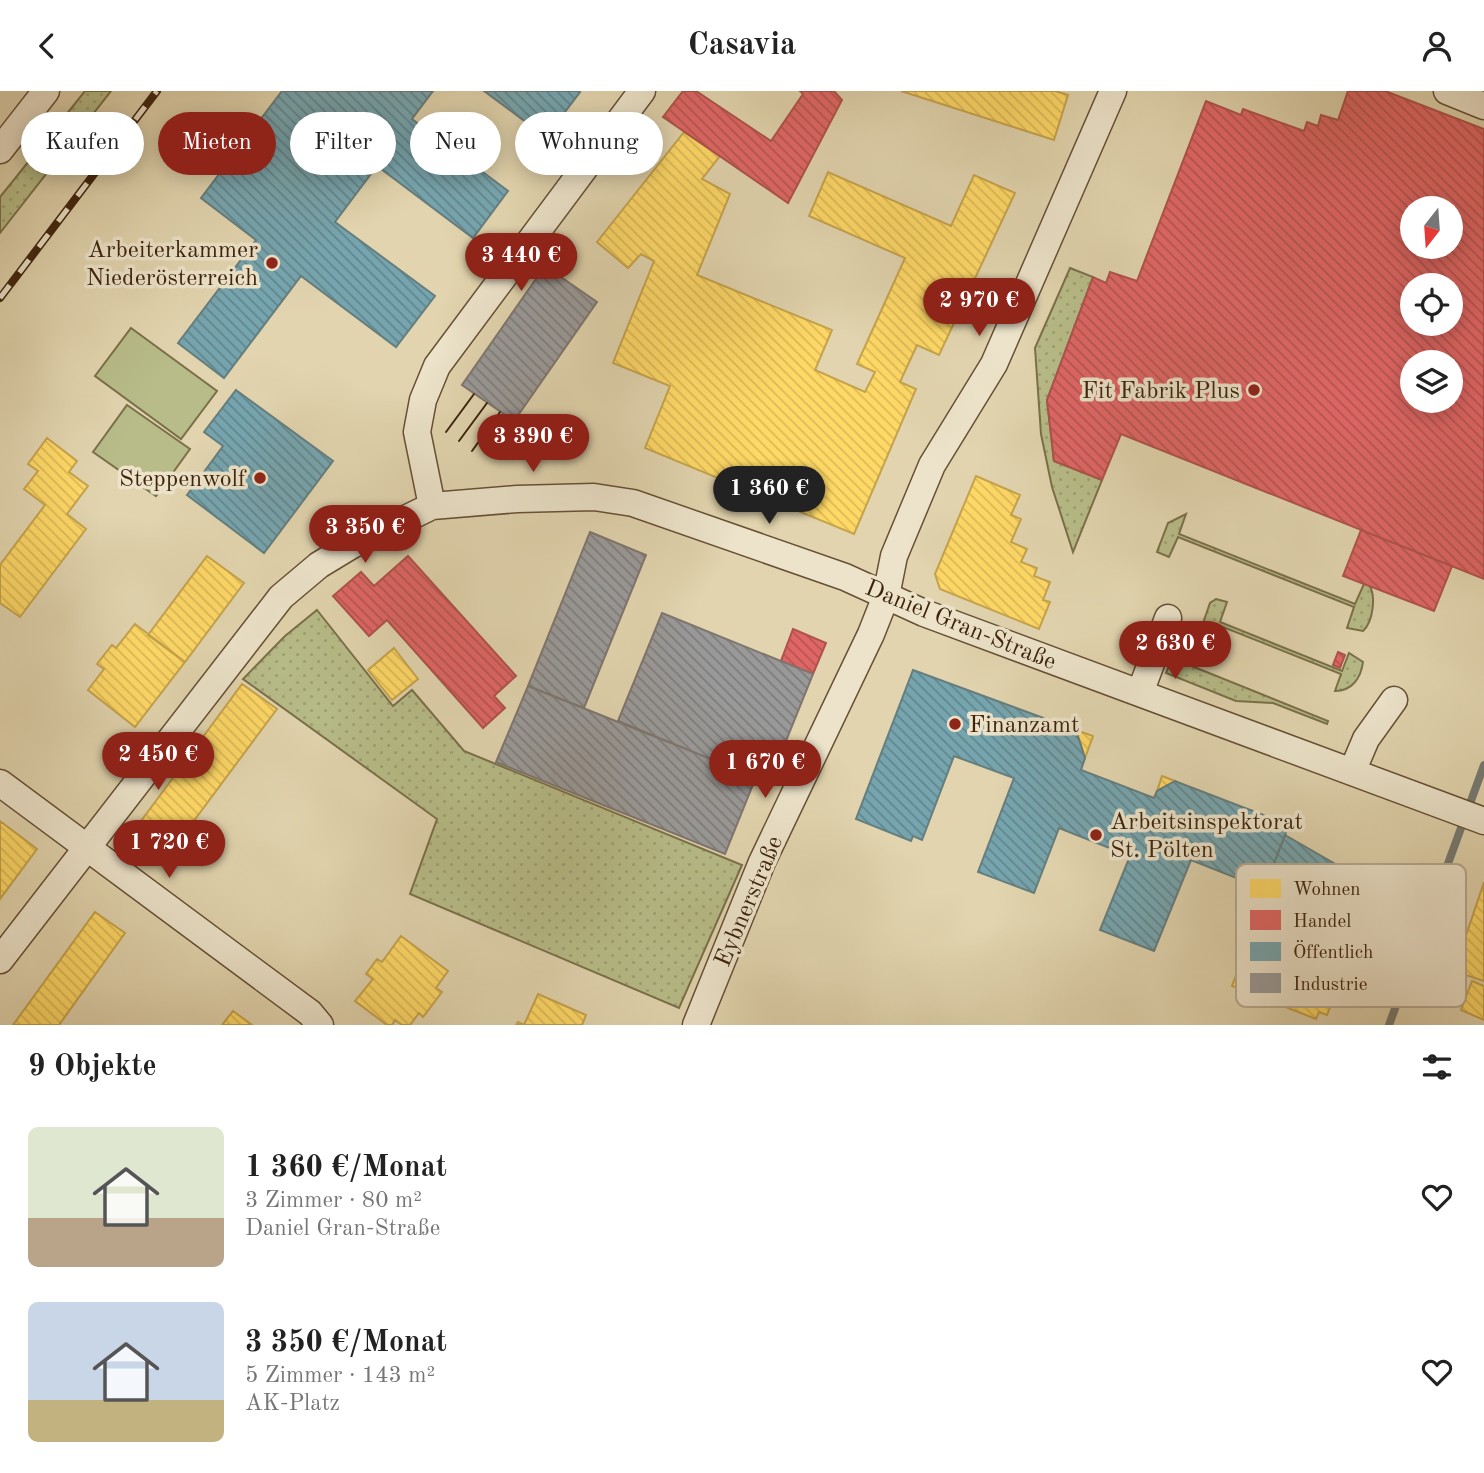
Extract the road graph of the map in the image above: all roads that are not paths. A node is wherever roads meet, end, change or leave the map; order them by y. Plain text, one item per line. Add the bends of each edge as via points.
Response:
1 (46, 91) edge
2 (642, 91) edge
3 (1113, 91) edge
4 (1447, 91) edge
5 (1484, 106) edge
6 (0, 151) edge
7 (432, 506) junction
8 (886, 596) junction
9 (1168, 618) dead end
10 (1140, 693) junction
11 (1394, 700) dead end
12 (1352, 772) junction
13 (0, 783) edge
14 (1483, 820) edge
15 (85, 847) junction
16 (0, 960) edge
17 (315, 1019) edge
18 (696, 1025) edge

1 - 6 street
2 - 7 street via 436,366 417,432
3 - 8 street, Eybnerstraße via 994,364 932,465 894,556
4 - 5 street
7 - 8 street, Daniel Gran-Straße via 553,497 633,503 845,577
7 - 15 street via 352,545 281,597
8 - 10 street, Daniel Gran-Straße
8 - 18 street, Eybnerstraße via 762,862
9 - 10 street
10 - 12 street, Daniel Gran-Straße
11 - 12 street via 1366,739
12 - 14 street, Daniel Gran-Straße
13 - 15 street
15 - 16 street
15 - 17 street

